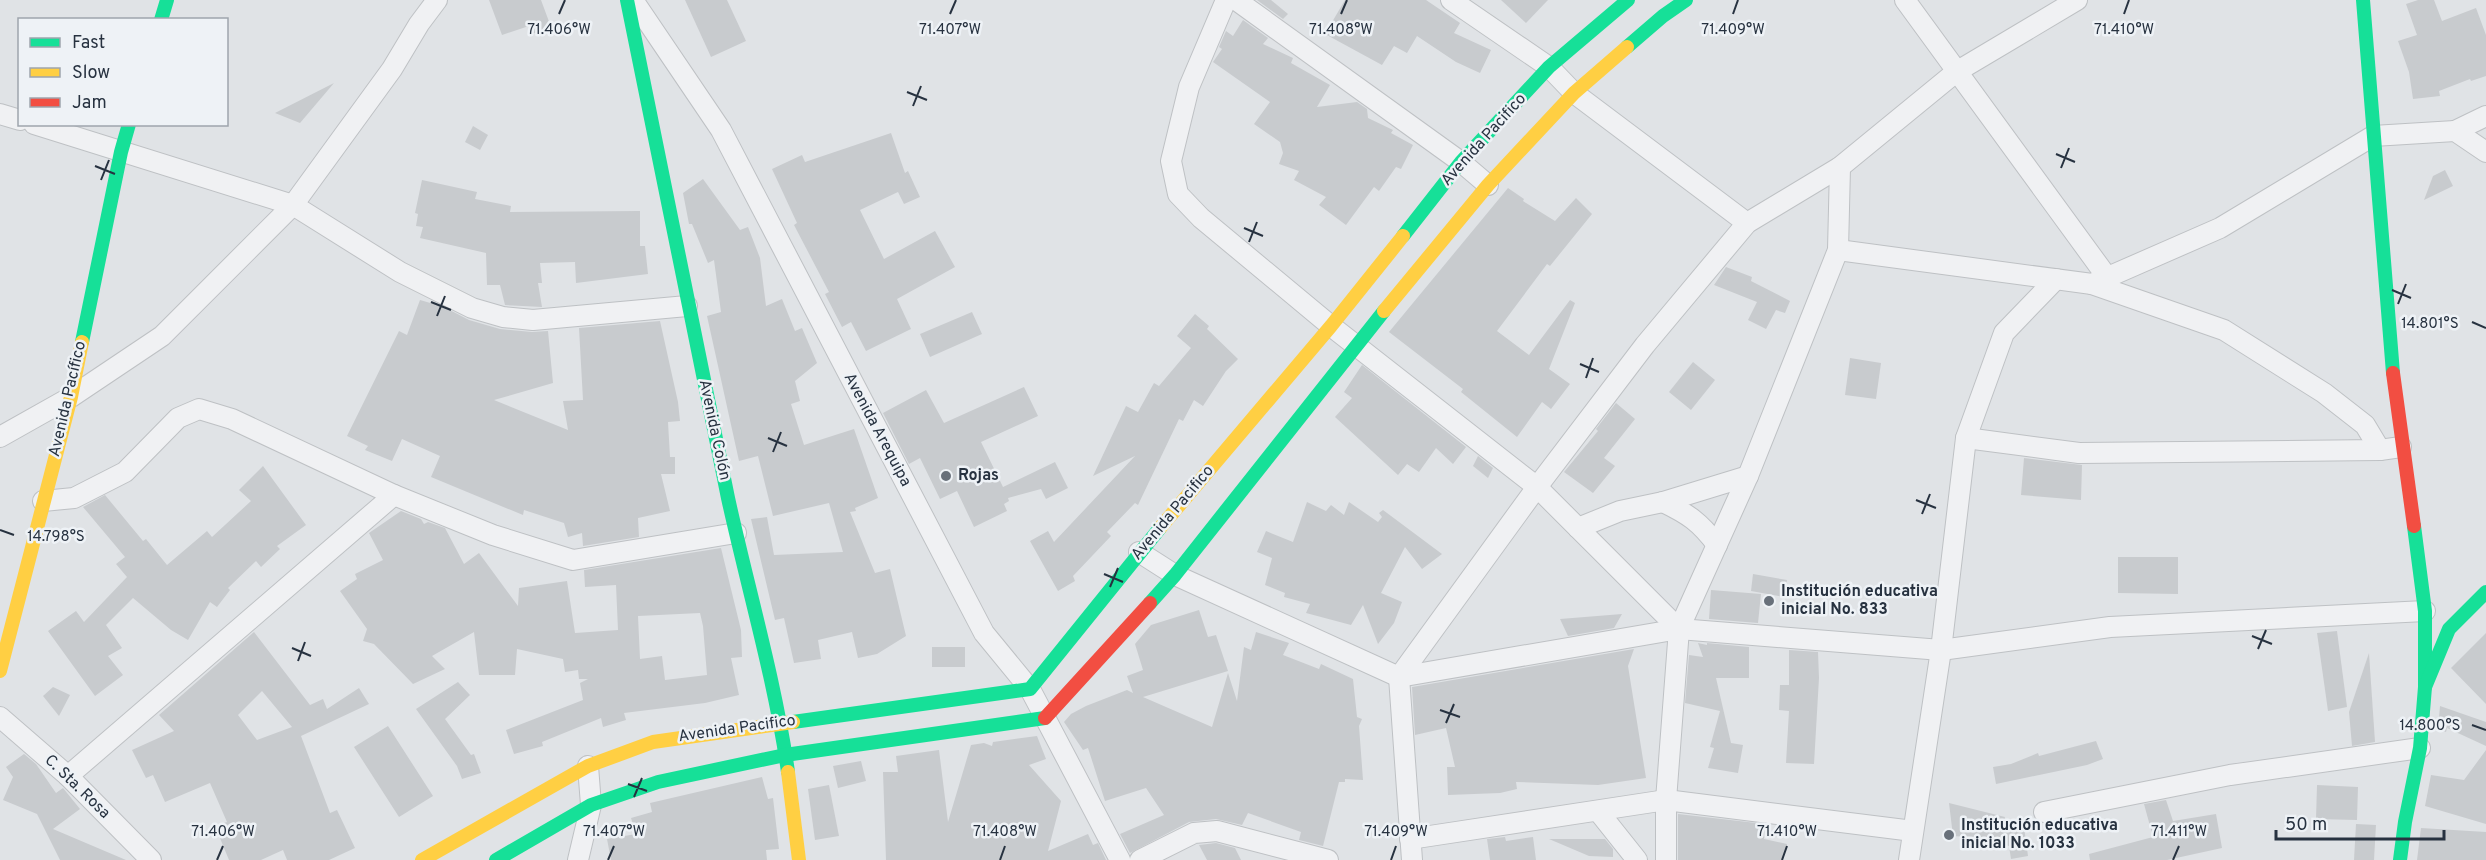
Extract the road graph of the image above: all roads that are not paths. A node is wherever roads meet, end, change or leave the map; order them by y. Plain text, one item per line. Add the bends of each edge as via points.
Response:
1 (167, 0) edge
2 (437, 0) edge
3 (627, 0) edge
4 (633, 0) edge
5 (1226, 0) edge
6 (1236, 0) edge
7 (1450, 0) edge
8 (1628, 0) edge
9 (1686, 0) edge
10 (1905, 0) edge
11 (2077, 0) edge
12 (2363, 0) edge
13 (162, 18) edge
14 (1549, 67) junction
15 (1956, 72) junction
16 (1574, 93) junction
17 (0, 114) edge
18 (2486, 116) edge
19 (18, 119) edge
20 (40, 126) edge
21 (128, 126) edge
22 (2456, 131) junction
23 (2373, 136) junction
24 (121, 152) junction
25 (2486, 152) edge
26 (1461, 162) junction
27 (1840, 167) junction
28 (1488, 185) junction
29 (293, 205) junction
30 (1747, 223) junction
31 (1838, 250) junction
32 (2056, 279) junction
33 (2100, 281) junction
34 (687, 306) junction
35 (1331, 326) junction
36 (1356, 346) junction
37 (71, 397) junction
38 (0, 437) edge
39 (1966, 438) junction
40 (2401, 447) junction
41 (2380, 450) junction
42 (1748, 476) junction
43 (1537, 487) junction
44 (394, 495) junction
45 (43, 501) junction
46 (1663, 502) junction
47 (1578, 528) junction
48 (736, 533) junction
49 (1717, 545) junction
50 (1139, 552) junction
51 (1175, 575) junction
52 (2486, 592) edge
53 (2425, 611) junction
54 (1679, 629) junction
55 (1941, 650) junction
56 (0, 671) edge
57 (1399, 677) junction
58 (2425, 687) junction
59 (1030, 689) junction
60 (0, 717) edge
61 (1045, 718) junction
62 (781, 723) junction
63 (2420, 748) junction
64 (785, 755) junction
65 (588, 766) junction
66 (69, 776) junction
67 (1666, 800) junction
68 (591, 805) junction
69 (1598, 811) junction
70 (2044, 812) dead end
71 (1913, 831) junction
72 (1666, 837) junction
73 (1410, 839) junction
74 (151, 860) edge
75 (422, 860) edge
76 (496, 860) edge
77 (578, 860) edge
78 (800, 860) edge
79 (1120, 860) edge
80 (1140, 860) edge
81 (1328, 860) edge
82 (1412, 860) edge
83 (1638, 860) edge
84 (1666, 860) edge
85 (1909, 860) edge
86 (2400, 860) edge

1 - 13 main road
2 - 29 street
3 - 34 main road, Avenida Colón
4 - 59 street, Avenida Arequipa via 721,130 984,633
5 - 35 street via 1189,87 1171,161 1178,194 1201,218
6 - 26 street
7 - 14 street
8 - 14 main road, Avenida Pacifico
9 - 16 main road, Avenida Pacifico
10 - 15 street
11 - 15 street
12 - 23 main road
14 - 16 street
14 - 26 main road, Avenida Pacifico
15 - 27 street
15 - 33 street
16 - 28 main road, Avenida Pacifico
16 - 30 street
17 - 19 street
18 - 22 street
20 - 24 street
21 - 24 main road, Avenida Pacífico
22 - 23 street
22 - 25 street
23 - 33 street via 2220,228
23 - 40 main road
24 - 29 street
24 - 37 main road, Avenida Pacífico
26 - 28 street
26 - 35 main road, Avenida Pacifico
27 - 30 street
27 - 31 street
28 - 36 main road, Avenida Pacifico
29 - 34 street via 400,272 472,308 503,317 533,320
29 - 37 street via 162,336
30 - 43 street via 1659,328
31 - 32 street
31 - 42 street
32 - 33 street
32 - 39 street via 2004,333
33 - 41 street via 2224,330 2324,393 2366,425
34 - 48 main road, Avenida Colón
35 - 36 street
35 - 50 main road, Avenida Pacifico
36 - 43 street
36 - 51 main road, Avenida Pacifico
37 - 38 street
37 - 45 main road, Avenida Pacífico
39 - 41 street via 2079,453
39 - 55 street
40 - 41 street
40 - 53 main road
42 - 46 street
42 - 49 street
43 - 47 street
43 - 57 street
44 - 45 street via 232,418 199,409 178,418 125,472 74,498
44 - 48 street via 493,535 573,560
44 - 66 street
45 - 56 main road, Avenida Pacífico
46 - 47 street via 1620,511
46 - 49 street via 1690,515
47 - 54 street
48 - 62 main road, Avenida Colón
49 - 54 street
50 - 51 street
50 - 59 main road, Avenida Pacifico
51 - 57 street
51 - 61 main road, Avenida Pacifico
52 - 58 main road via 2449,629
53 - 55 street via 2110,627
53 - 58 main road
54 - 55 street
54 - 57 street
54 - 67 street
55 - 71 street
57 - 73 street
58 - 63 main road
59 - 61 street, Avenida Arequipa
59 - 62 main road, Avenida Pacifico
60 - 66 street, C. Sta. Rosa
61 - 64 main road, Avenida Pacifico
61 - 79 street, Avenida Arequipa
62 - 64 main road, Avenida Colón
62 - 65 main road, Avenida Pacifico via 653,742
63 - 70 street via 2230,775
63 - 86 main road
64 - 68 main road, Avenida Pacifico via 658,782
64 - 78 main road, Avenida Colón
65 - 68 street
65 - 75 main road, Avenida Pacifico
66 - 74 street, C. Sta. Rosa
67 - 69 street
67 - 71 street
67 - 72 street
68 - 76 main road, Avenida Pacifico
68 - 77 street
69 - 73 street
69 - 83 street
71 - 85 street
72 - 83 street
72 - 84 street
73 - 82 street
80 - 81 street via 1194,833 1217,831

